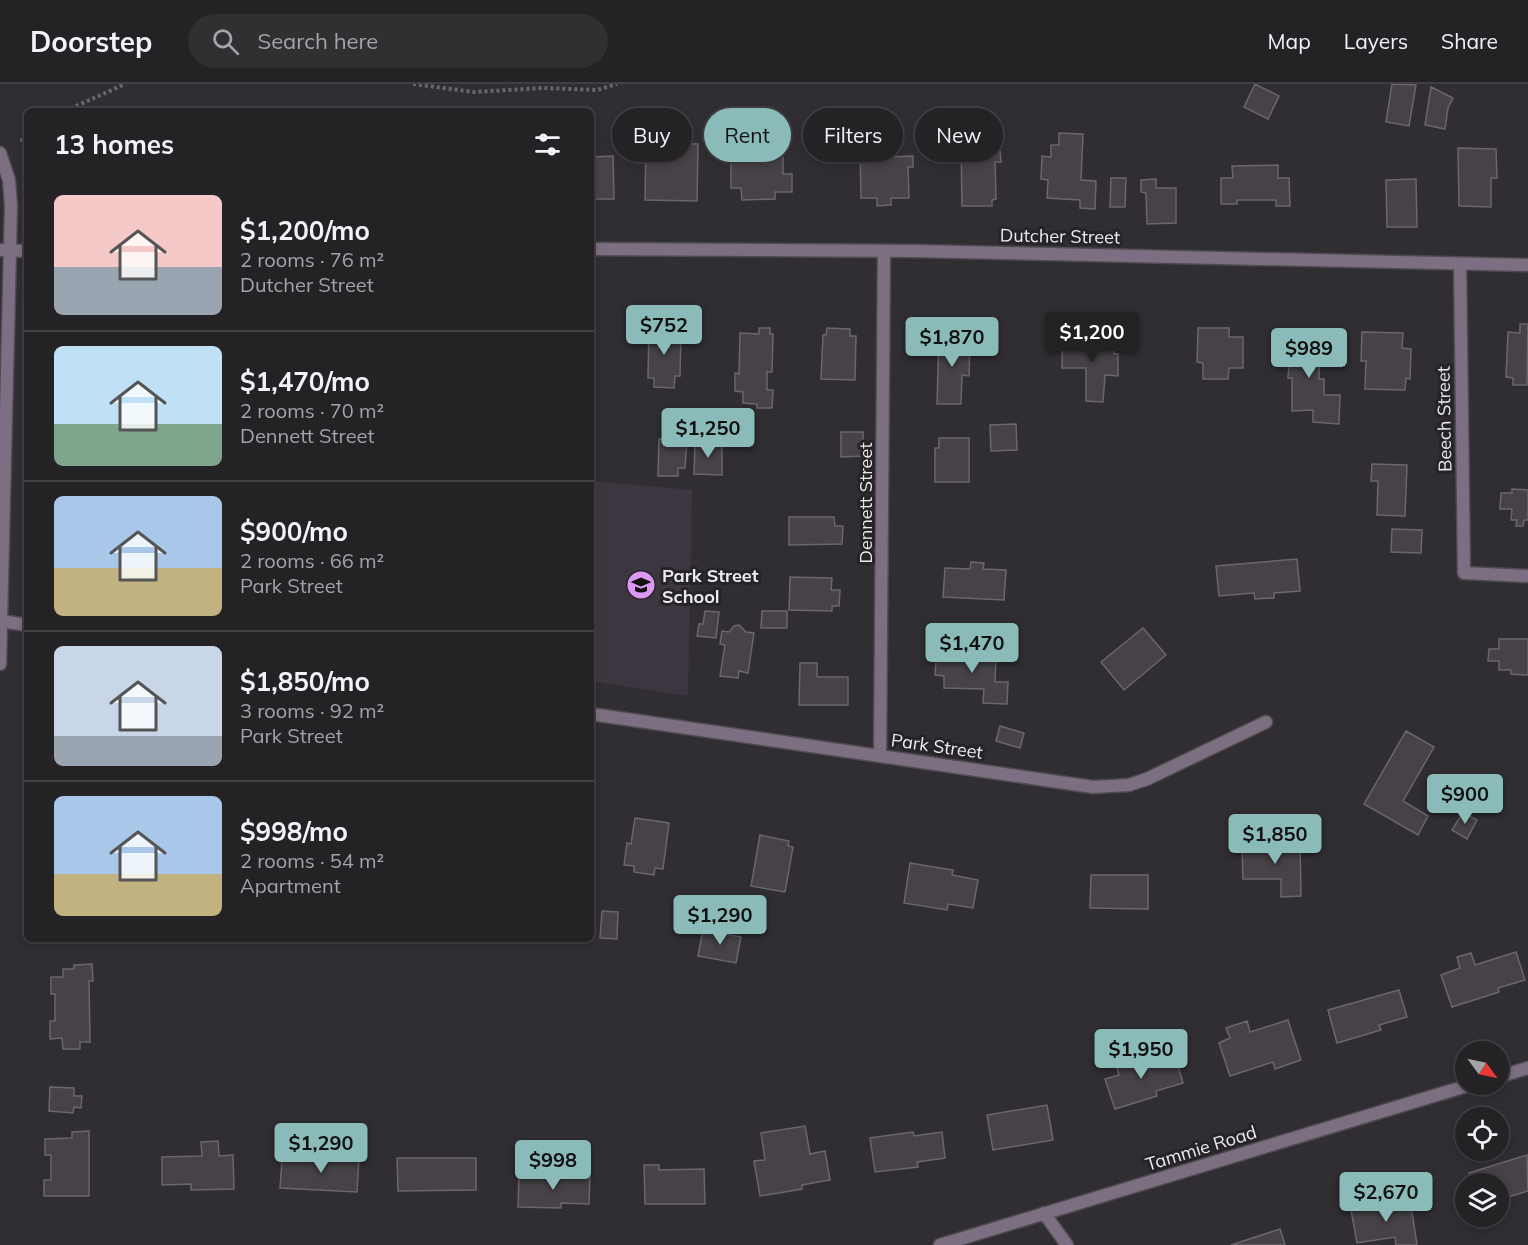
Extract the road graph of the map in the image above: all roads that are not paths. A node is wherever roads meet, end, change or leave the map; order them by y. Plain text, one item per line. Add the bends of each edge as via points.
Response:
1 (0, 153) edge
2 (594, 249) edge
3 (5, 250) edge
4 (884, 250) junction
5 (24, 251) edge
6 (1460, 264) junction
7 (1528, 265) edge
8 (1528, 576) edge
9 (1, 621) edge
10 (24, 625) edge
11 (0, 664) edge
12 (594, 714) edge
13 (1266, 722) dead end
14 (880, 756) junction
15 (1528, 1068) edge
16 (1509, 1074) edge
17 (1455, 1089) edge
18 (1044, 1213) junction
19 (940, 1245) edge
20 (1067, 1245) edge

1 - 3 street via 9,180
2 - 4 street, Dutcher Street
3 - 5 street
3 - 9 street
4 - 6 street, Dutcher Street
4 - 14 street, Dennett Street
6 - 7 street, Dutcher Street
6 - 8 street, Beech Street via 1464,573
9 - 10 street
9 - 11 street
12 - 14 street, Park Street
13 - 14 street, Park Street via 1166,772 1111,786 1067,784
15 - 16 street
17 - 18 street, Tammie Road
18 - 19 street, Tammie Road
18 - 20 street

